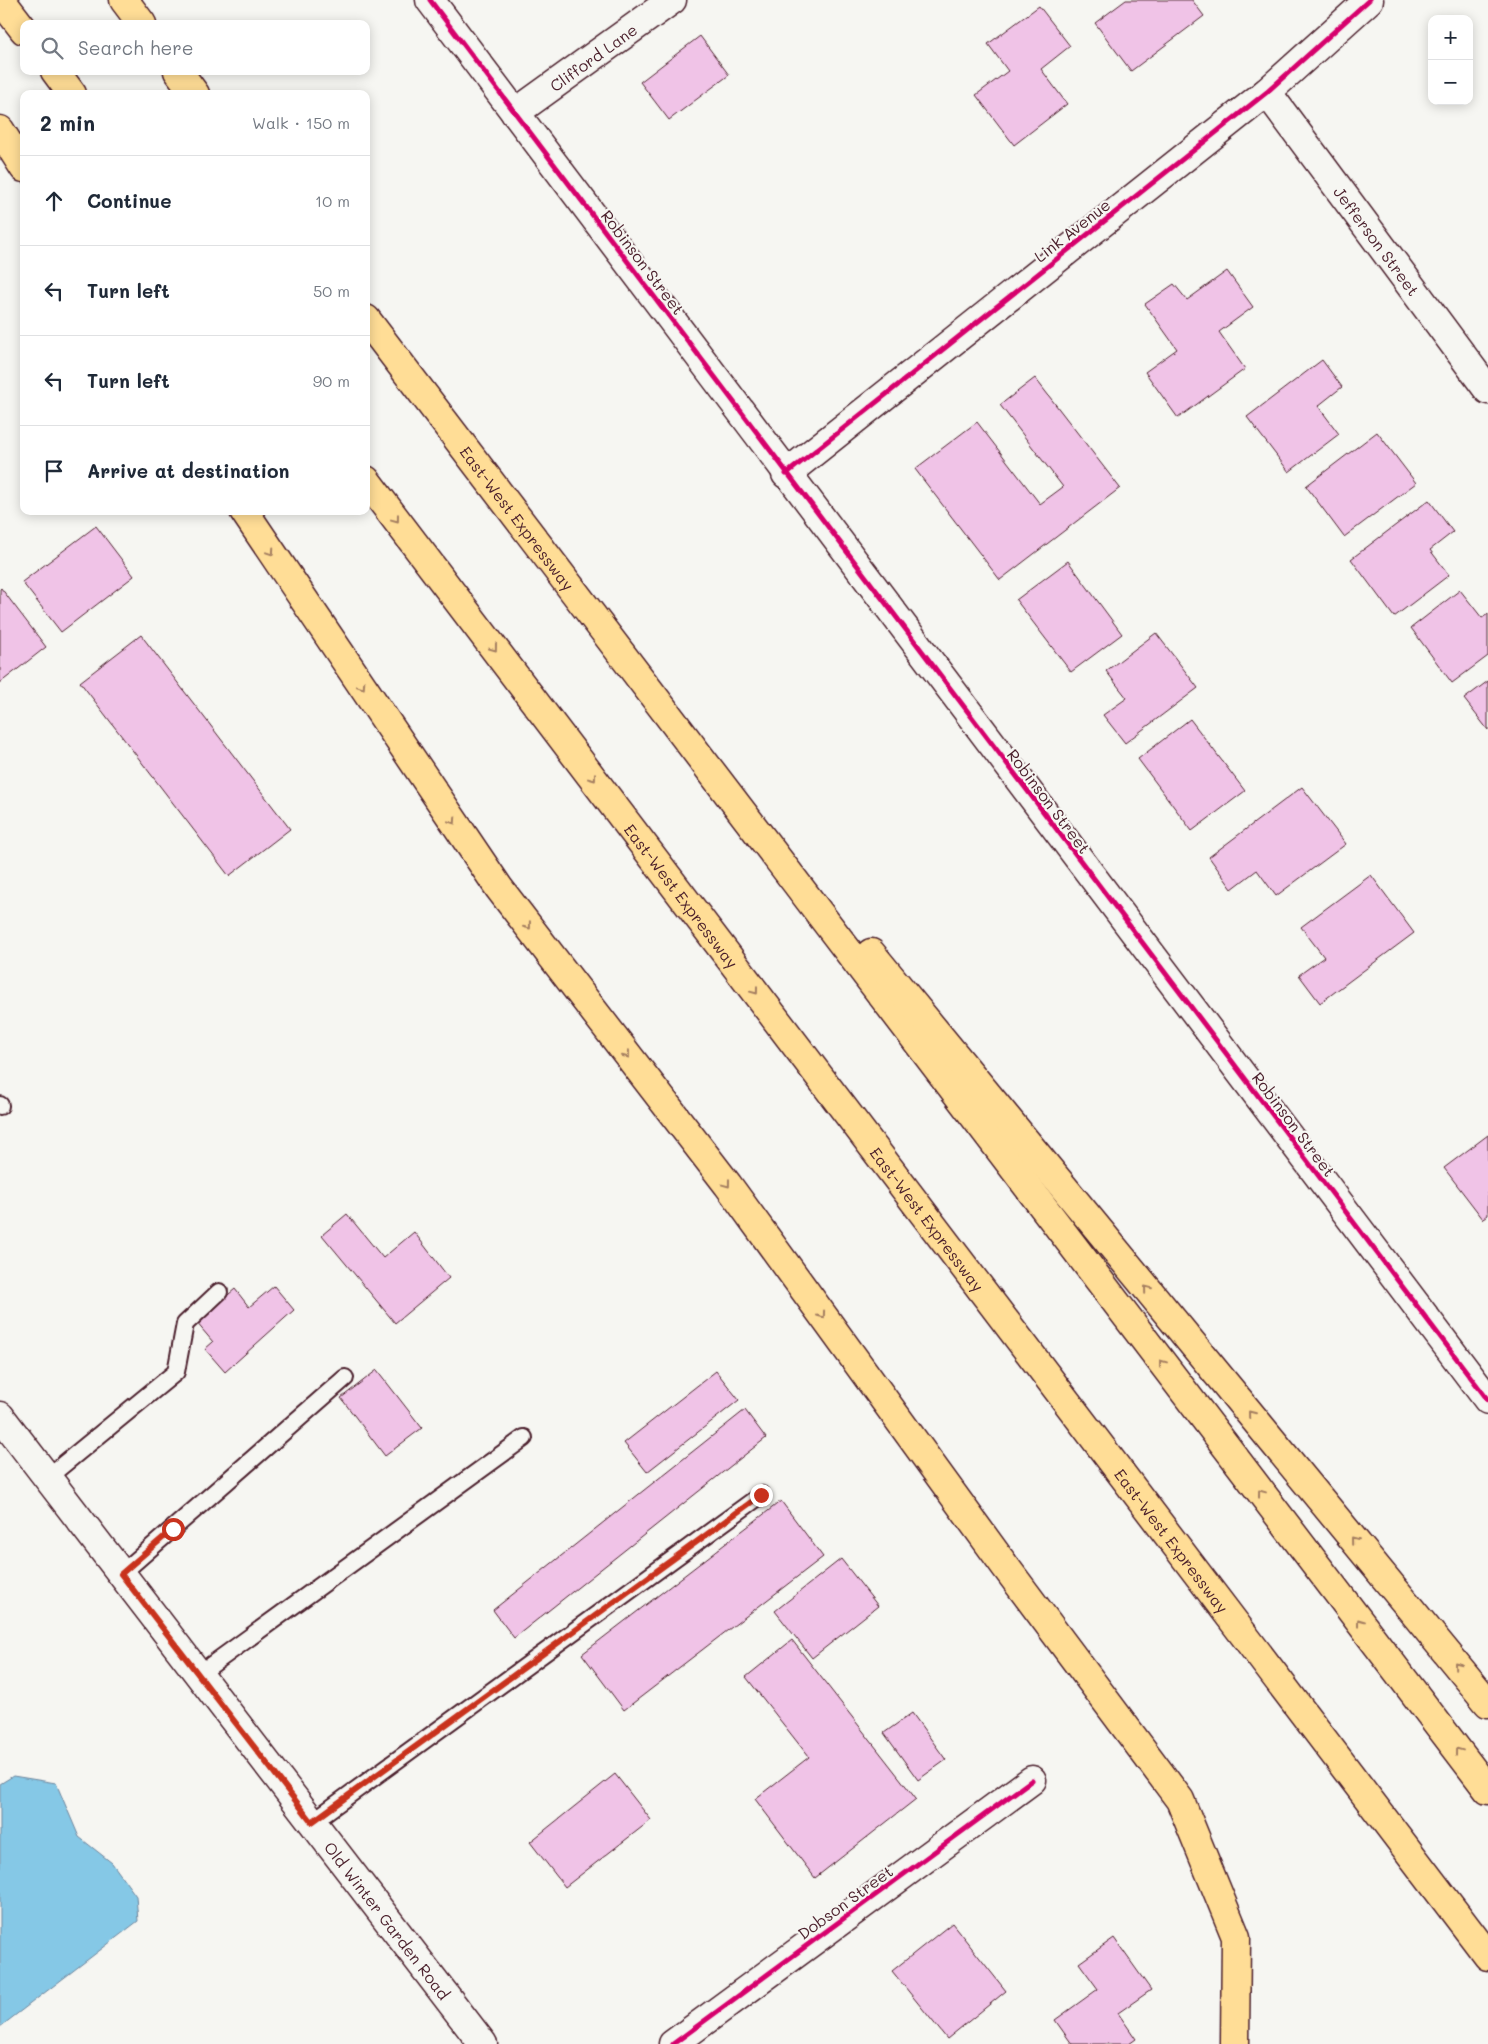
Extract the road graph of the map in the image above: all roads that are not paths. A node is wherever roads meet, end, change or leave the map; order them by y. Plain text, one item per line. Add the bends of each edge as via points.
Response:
1 (1, 0) edge
2 (124, 0) edge
3 (430, 0) edge
4 (672, 0) edge
5 (1368, 0) edge
6 (139, 20) edge
7 (20, 25) edge
8 (58, 75) edge
9 (181, 75) edge
10 (69, 90) edge
11 (192, 90) edge
12 (1267, 92) junction
13 (515, 113) junction
14 (0, 130) edge
15 (20, 162) edge
16 (370, 324) edge
17 (1488, 390) edge
18 (786, 474) junction
19 (370, 485) edge
20 (247, 515) edge
21 (553, 566) junction
22 (219, 1292) dead end
23 (344, 1378) dead end
24 (1488, 1400) edge
25 (0, 1416) edge
26 (524, 1438) dead end
27 (48, 1478) junction
28 (761, 1495) dead end
29 (121, 1574) junction
30 (198, 1674) junction
31 (1488, 1703) edge
32 (1032, 1780) dead end
33 (1488, 1790) edge
34 (312, 1822) junction
35 (1488, 1956) edge
36 (483, 2044) edge
37 (673, 2044) edge
38 (1235, 2044) edge

1 - 7 highway
2 - 6 highway
3 - 13 street, Robinson Street
4 - 13 street, Clifford Lane
5 - 12 street, Link Avenue
8 - 10 highway
9 - 11 highway
12 - 17 street, Jefferson Street
12 - 18 street, Link Avenue
13 - 18 street, Robinson Street
14 - 15 highway
16 - 21 highway, East-West Expressway
18 - 24 street, Robinson Street
19 -> 35 highway, East-West Expressway
20 -> 38 highway via 499,888 728,1185 1180,1800 1236,1937
31 -> 21 highway
33 -> 21 highway, East-West Expressway
22 - 27 lane via 185,1324 176,1372
23 - 29 lane
25 - 27 street, Old Winter Garden Road
26 - 30 lane
27 - 29 street, Old Winter Garden Road
28 - 34 lane
29 - 30 street, Old Winter Garden Road
30 - 34 street, Old Winter Garden Road
32 - 37 street, Dobson Street
34 - 36 street, Old Winter Garden Road

